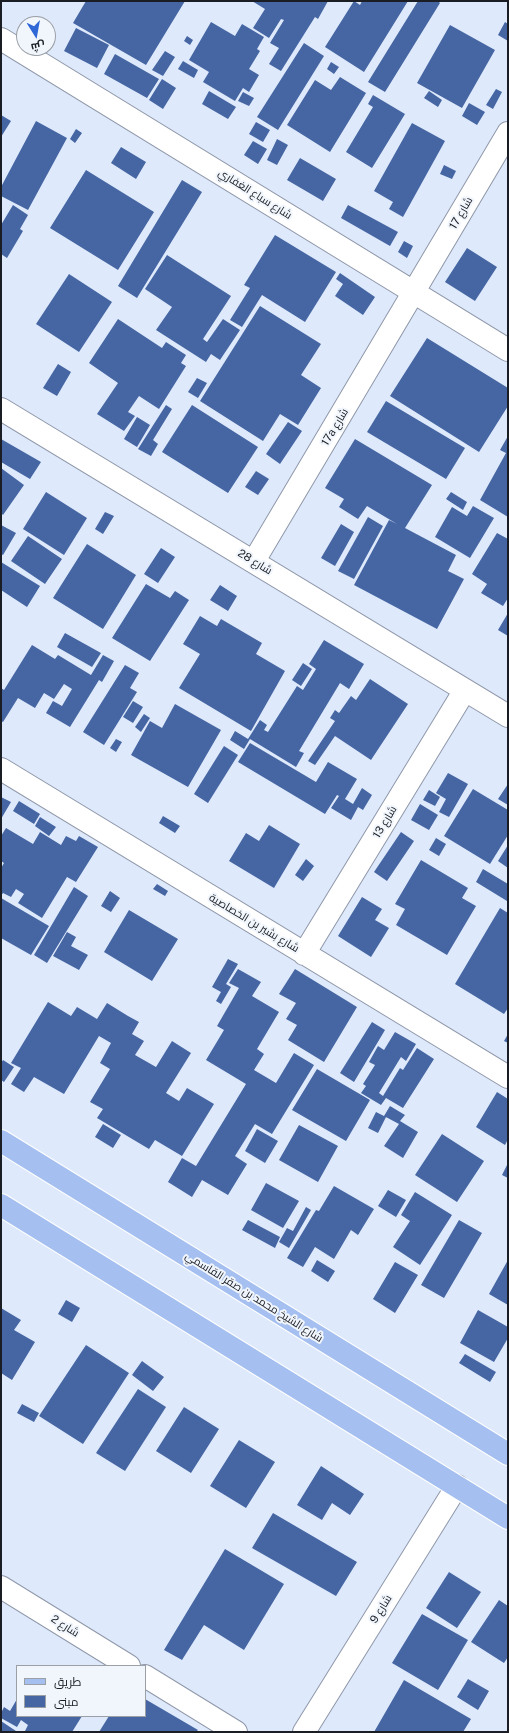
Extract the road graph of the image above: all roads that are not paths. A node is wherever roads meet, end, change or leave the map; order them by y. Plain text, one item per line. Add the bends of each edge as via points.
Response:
1 (1, 39) edge
2 (508, 133) edge
3 (415, 293) junction
4 (508, 350) edge
5 (1, 409) edge
6 (254, 561) junction
7 (465, 690) junction
8 (508, 716) edge
9 (1, 769) edge
10 (304, 954) junction
11 (508, 1077) edge
12 (1, 1141) edge
13 (1, 1205) edge
14 (508, 1454) edge
15 (457, 1486) junction
16 (508, 1518) edge
17 (1, 1587) edge
18 (127, 1665) edge
19 (146, 1677) edge
20 (236, 1732) edge
21 (304, 1732) edge

1 - 3 street, شارع سباع الغفاري
2 - 3 street, شارع 17
3 - 4 street, شارع سباع الغفاري
3 - 6 street, 17a شارع
5 - 6 street, شارع 28
6 - 7 street, شارع 28
7 - 8 street, شارع 28
7 - 10 street, شارع 13
9 - 10 street, شارع بشير بن الخصاصية
10 - 11 street, شارع بشير بن الخصاصية
12 - 14 main road, شارع الشيخ محمد بن صقر القاسمي
13 - 15 main road
15 - 16 main road
15 - 21 street, شارع 9
17 - 18 street, شارع 2
19 - 20 street

